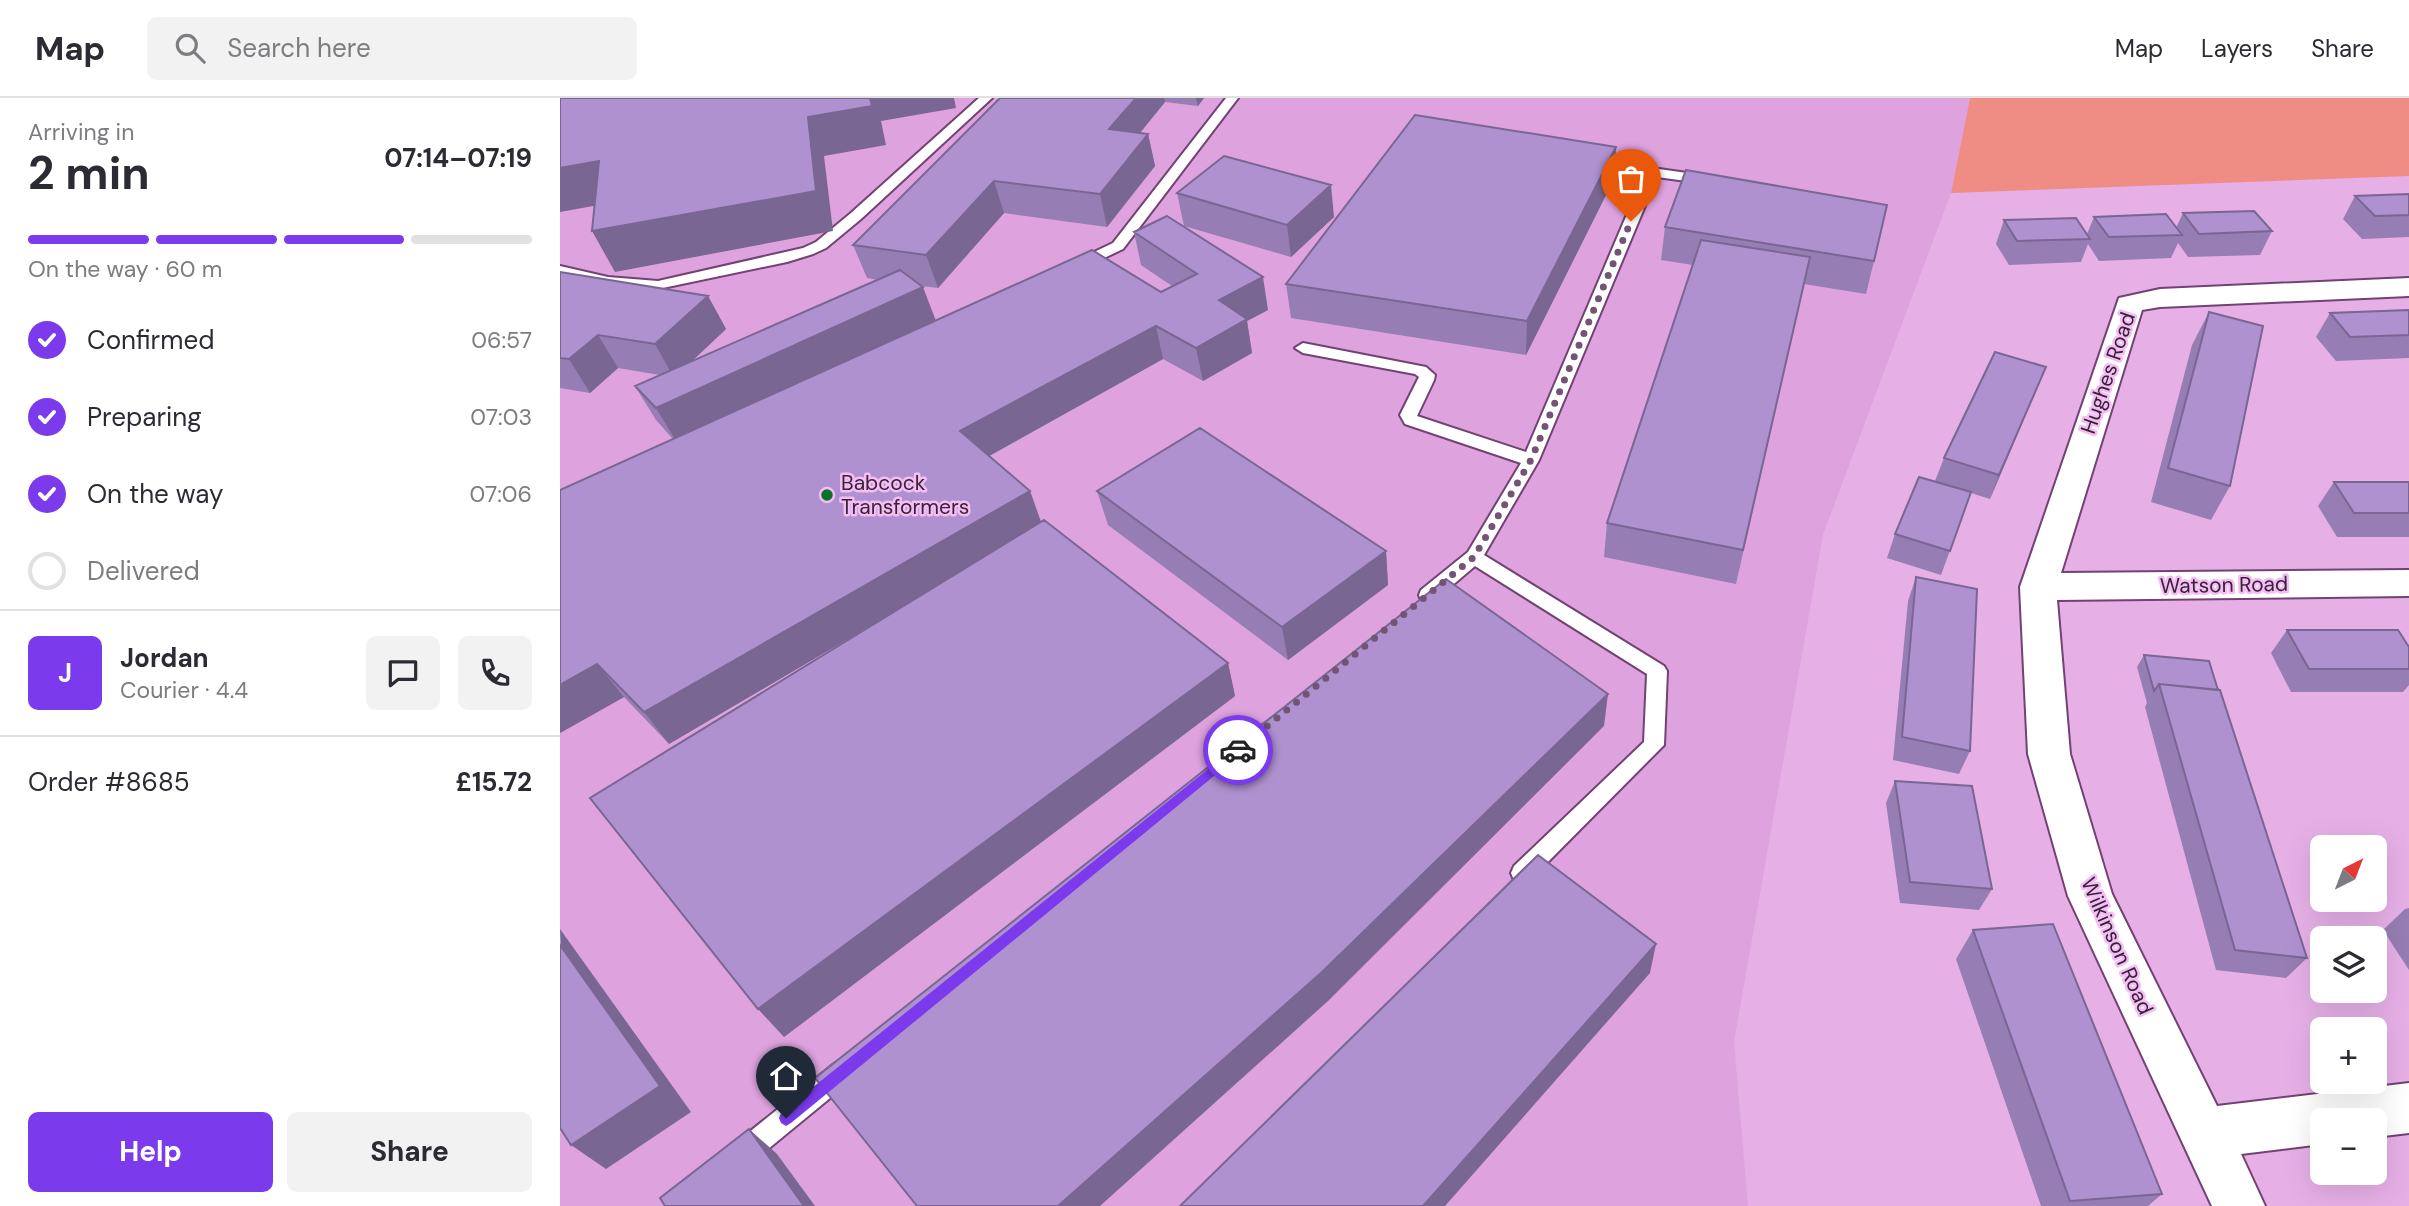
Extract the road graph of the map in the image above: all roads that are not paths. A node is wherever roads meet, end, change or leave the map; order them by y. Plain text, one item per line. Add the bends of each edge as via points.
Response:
1 (986, 98) edge
2 (1232, 98) edge
3 (1718, 181) edge
4 (560, 270) edge
5 (1058, 276) edge
6 (2409, 287) edge
7 (1303, 348) dead end
8 (1531, 460) junction
9 (1474, 557) junction
10 (2409, 583) edge
11 (2038, 587) junction
12 (1410, 610) edge
13 (1506, 889) edge
14 (861, 1057) edge
15 (2409, 1108) edge
16 (2204, 1133) junction
17 (722, 1171) edge
18 (2239, 1206) edge

1 - 4 lane via 821,245 787,258 658,285 608,281
2 - 5 lane via 1118,246
3 - 8 lane via 1652,172
6 - 11 street, Hughes Road via 2160,298 2129,304
7 - 8 lane via 1420,370 1427,375 1427,382 1409,410 1411,420
8 - 9 lane
9 - 12 lane
9 - 13 lane via 1657,671 1654,745
10 - 11 street, Watson Road
11 - 16 street, Wilkinson Road via 2049,754 2090,896
14 - 17 lane
15 - 16 street
16 - 18 street, Wilkinson Road

